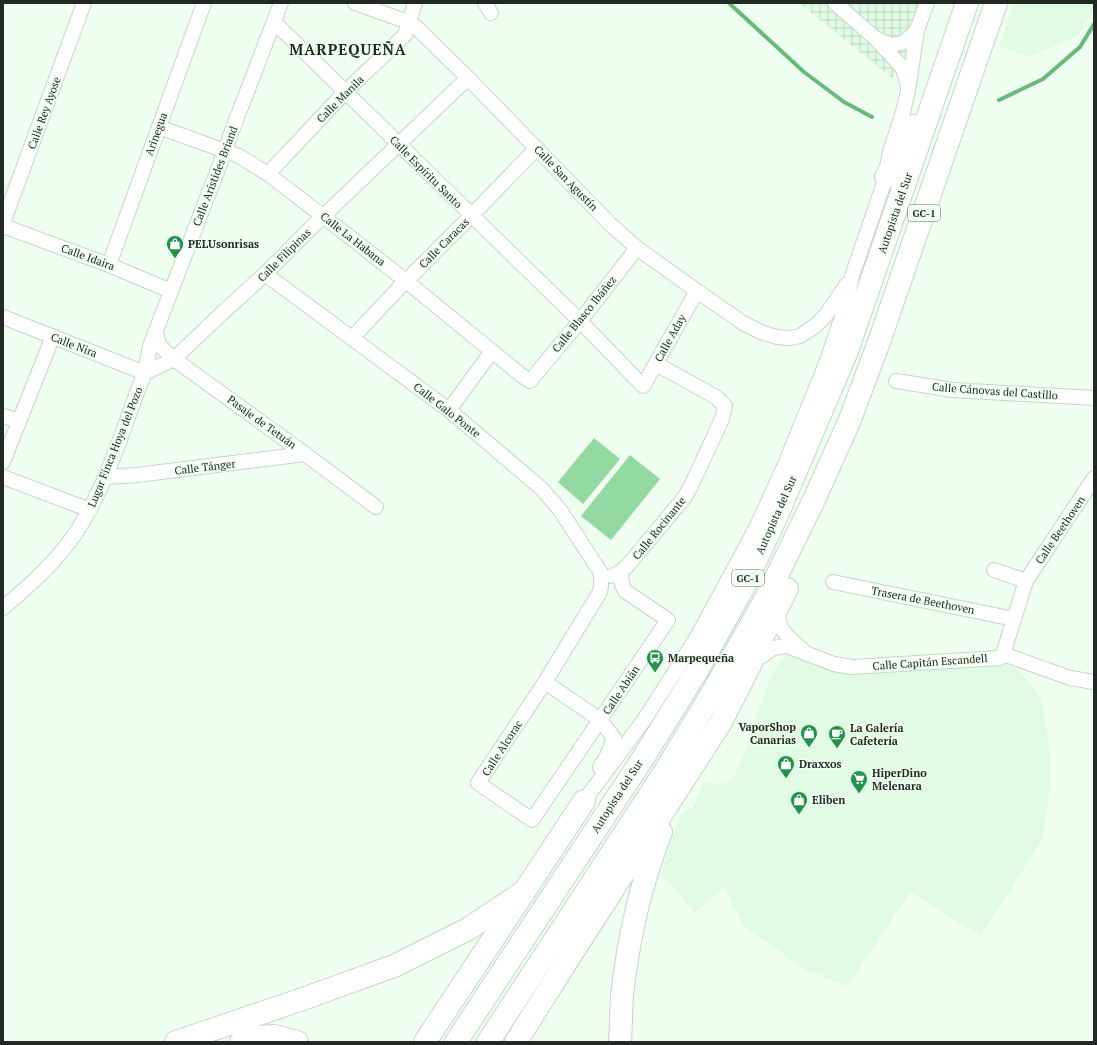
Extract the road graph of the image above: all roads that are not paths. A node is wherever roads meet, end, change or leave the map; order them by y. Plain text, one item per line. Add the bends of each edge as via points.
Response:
1 (84, 3) edge
2 (204, 3) edge
3 (281, 3) edge
4 (355, 3) edge
5 (415, 3) edge
6 (835, 3) edge
7 (927, 3) edge
8 (966, 3) edge
9 (996, 3) edge
10 (274, 22) junction
11 (408, 22) junction
12 (917, 30) junction
13 (875, 38) junction
14 (945, 66) junction
15 (468, 78) junction
16 (908, 91) junction
17 (345, 92) junction
18 (159, 127) junction
19 (399, 145) junction
20 (537, 148) junction
21 (225, 151) junction
22 (268, 174) junction
23 (886, 177) junction
24 (324, 216) junction
25 (471, 216) junction
26 (3, 223) edge
27 (3, 226) edge
28 (637, 248) junction
29 (109, 265) junction
30 (265, 274) junction
31 (852, 276) junction
32 (406, 281) junction
33 (171, 291) junction
34 (697, 291) junction
35 (3, 317) edge
36 (580, 321) junction
37 (156, 332) junction
38 (53, 336) junction
39 (352, 338) junction
40 (492, 352) junction
41 (174, 359) junction
42 (656, 364) junction
43 (145, 373) junction
44 (530, 381) joint
45 (896, 381) dead end
46 (643, 386) joint
47 (1094, 398) edge
48 (450, 410) junction
49 (3, 416) edge
50 (19, 421) junction
51 (849, 422) junction
52 (306, 454) junction
53 (3, 462) edge
54 (3, 477) edge
55 (105, 477) junction
56 (1094, 478) edge
57 (376, 507) dead end
58 (90, 510) junction
59 (994, 570) dead end
60 (621, 572) junction
61 (601, 573) junction
62 (1026, 581) junction
63 (833, 582) dead end
64 (625, 591) junction
65 (600, 592) junction
66 (3, 608) edge
67 (777, 609) junction
68 (1014, 618) junction
69 (1003, 654) junction
70 (810, 655) junction
71 (750, 665) junction
72 (545, 682) junction
73 (1094, 682) edge
74 (600, 720) junction
75 (684, 780) junction
76 (584, 801) junction
77 (524, 891) junction
78 (176, 1042) edge
79 (241, 1042) edge
80 (297, 1042) edge
81 (425, 1042) edge
82 (456, 1042) edge
83 (488, 1042) edge
84 (516, 1042) edge
85 (620, 1042) edge

1 - 26 street, Calle Rey Ayose
2 - 18 street, Arinegua
3 - 10 street, Calle Arístides Briand
4 - 11 street, Calle San Agustín
5 - 11 street, Calle Manila
6 - 13 street
7 - 12 street
8 - 14 main road, Autopista del Sur / GC-1
9 - 51 main road, GC-1
10 - 17 street, Calle Espíritu Santo
10 - 21 street, Calle Arístides Briand
11 - 15 street, Calle San Agustín
11 - 17 street, Calle Manila via 405,35
12 - 13 street via 905,42 891,45
12 - 16 street
13 - 16 street via 902,67
14 - 23 main road
14 - 82 main road, Autopista del Sur / GC-1 via 848,351 743,588 698,669 645,755
15 - 19 street, Calle Filipinas
15 - 20 street, Calle San Agustín
16 - 23 street via 889,155
17 - 19 street, Calle Espíritu Santo
17 - 22 street, Calle Manila
18 - 21 street, Calle La Habana
18 - 29 street, Arinegua
19 - 24 street, Calle Filipinas
19 - 25 street, Calle Espíritu Santo
20 - 25 street, Calle Caracas
20 - 28 street, Calle San Agustín via 610,224
21 - 22 street, Calle La Habana via 239,156
21 - 33 street, Calle Arístides Briand
22 - 24 street, Calle La Habana
23 - 31 street
24 - 30 street, Calle Filipinas
24 - 32 street, Calle La Habana
25 - 32 street, Calle Caracas
25 - 36 street, Calle Espíritu Santo
27 - 29 street, Calle Idaira
28 - 34 street, Calle San Agustín
28 - 36 street, Calle Blasco Ibáñez
29 - 33 street, Calle Idaira
30 - 39 street, Calle Galo Ponte
30 - 41 street, Calle Filipinas
31 - 34 street, Calle San Agustín via 826,315 815,326 800,336 789,338 763,333 743,323
31 - 76 street via 845,308 824,366 783,469 756,528 697,637 644,720
32 - 39 street, Calle Caracas
32 - 40 street, Calle La Habana
33 - 37 street, Calle Arístides Briand
34 - 42 street, Calle Aday
35 - 38 street, Calle Nira
36 - 44 street, Calle Blasco Ibáñez
36 - 46 street, Calle Espíritu Santo
37 - 41 street, Pasaje de Tetuán via 159,345
37 - 43 street, Calle Arístides Briand via 150,346
38 - 43 street, Calle Nira
38 - 50 street
39 - 48 street, Calle Galo Ponte
40 - 44 street, Calle La Habana
40 - 48 street
41 - 43 street, Calle Filipinas
41 - 52 street, Pasaje de Tetuán
42 - 46 street, Calle Aday
42 - 60 street, Calle Rocinante via 716,397 725,406 722,419 684,498
43 - 55 street, Lugar Finca Hoya del Pozo
45 - 47 street, Calle Cánovas del Castillo via 953,390
48 - 61 street, Calle Galo Ponte via 542,489 560,510
49 - 50 street
50 - 53 street
51 - 67 main road via 835,488
51 - 83 main road, GC-1 via 765,600 714,690 664,773
52 - 55 street, Calle Tánger
52 - 57 street, Pasaje de Tetuán
54 - 58 street
55 - 58 street, Lugar Finca Hoya del Pozo
56 - 62 street, Calle Beethoven
58 - 66 street, Lugar Finca Hoya del Pozo via 74,535 36,579
59 - 62 street
60 - 61 street via 609,577
60 - 64 street
61 - 65 street, Calle Alcorac
62 - 68 street, Calle Beethoven
63 - 68 street, Trasera de Beethoven
64 - 65 street via 616,589
64 - 74 street, Calle Abián via 668,620
65 - 72 street, Calle Alcorac
67 - 70 street, Calle Capitán Escandell via 783,631
67 - 71 main road
68 - 69 street, Calle Beethoven
69 - 70 street, Calle Capitán Escandell via 1000,658 852,667 834,664
69 - 73 street, Calle Capitán Escandell via 1070,678
70 - 71 street, Calle Capitán Escandell via 788,646 773,648
71 - 75 main road via 721,722
72 - 74 street
72 - 74 street, Calle Alcorac via 478,783 532,820
74 - 76 street via 614,738 607,756 588,786
75 - 84 main road
75 - 85 main road via 651,856 633,929 622,997
76 - 77 main road
77 - 78 main road via 468,930 394,966
77 - 81 main road
79 - 80 main road via 255,1037 274,1036

